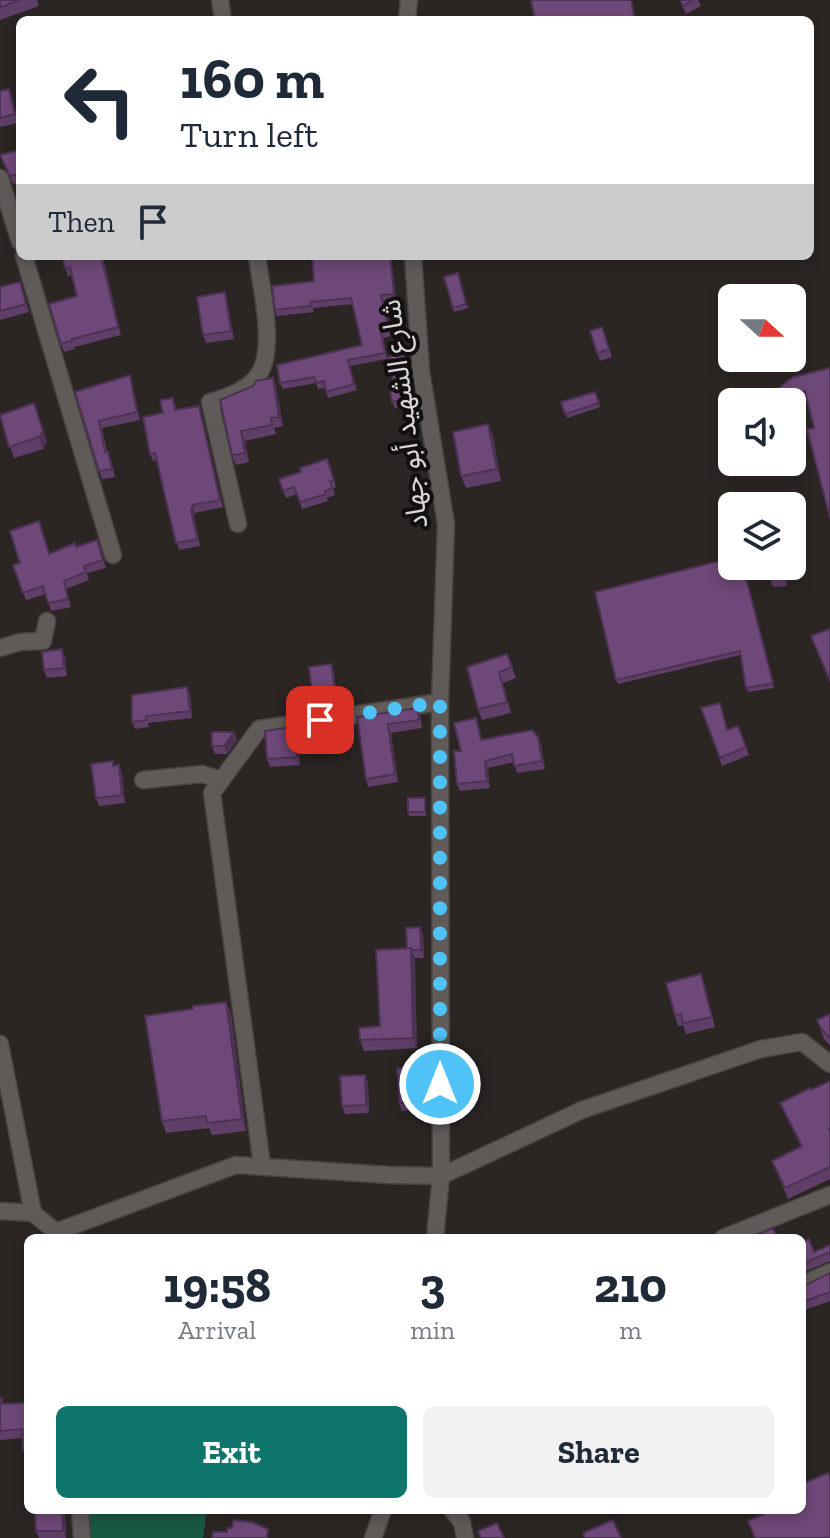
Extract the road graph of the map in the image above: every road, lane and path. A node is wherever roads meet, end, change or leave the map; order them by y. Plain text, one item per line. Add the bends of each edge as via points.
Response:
1 (0, 178) edge
2 (11, 214) edge
3 (25, 260) edge
4 (257, 260) edge
5 (413, 260) edge
6 (238, 524) dead end
7 (113, 555) dead end
8 (47, 621) dead end
9 (0, 648) edge
10 (440, 702) junction
11 (143, 780) dead end
12 (222, 780) junction
13 (0, 1044) edge
14 (830, 1064) edge
15 (262, 1165) junction
16 (441, 1176) junction
17 (830, 1195) edge
18 (0, 1211) edge
19 (33, 1213) junction
20 (55, 1234) edge
21 (59, 1234) edge
22 (435, 1234) edge
23 (733, 1234) edge
24 (830, 1272) edge
25 (806, 1283) edge
26 (80, 1514) edge
27 (382, 1514) edge
28 (455, 1514) edge
29 (82, 1538) edge
30 (373, 1538) edge
31 (465, 1538) edge

1 - 2 street
3 - 7 street
4 - 6 street via 268,349 259,375 236,394 210,402
5 - 10 street, شارع الشهيد أبو جهاد via 421,371 446,524
8 - 9 street via 43,641
10 - 12 street via 259,729
10 - 16 street, شارع الشهيد أبو جهاد
11 - 12 street via 202,774
12 - 15 street via 212,793
13 - 19 street
14 - 16 street via 802,1042 761,1049 582,1110
15 - 16 street
15 - 21 street via 236,1165
16 - 22 street, شارع الشهيد أبو جهاد
17 - 23 street
18 - 19 street
19 - 20 street
24 - 25 street
26 - 29 street
27 - 30 street
28 - 31 street

